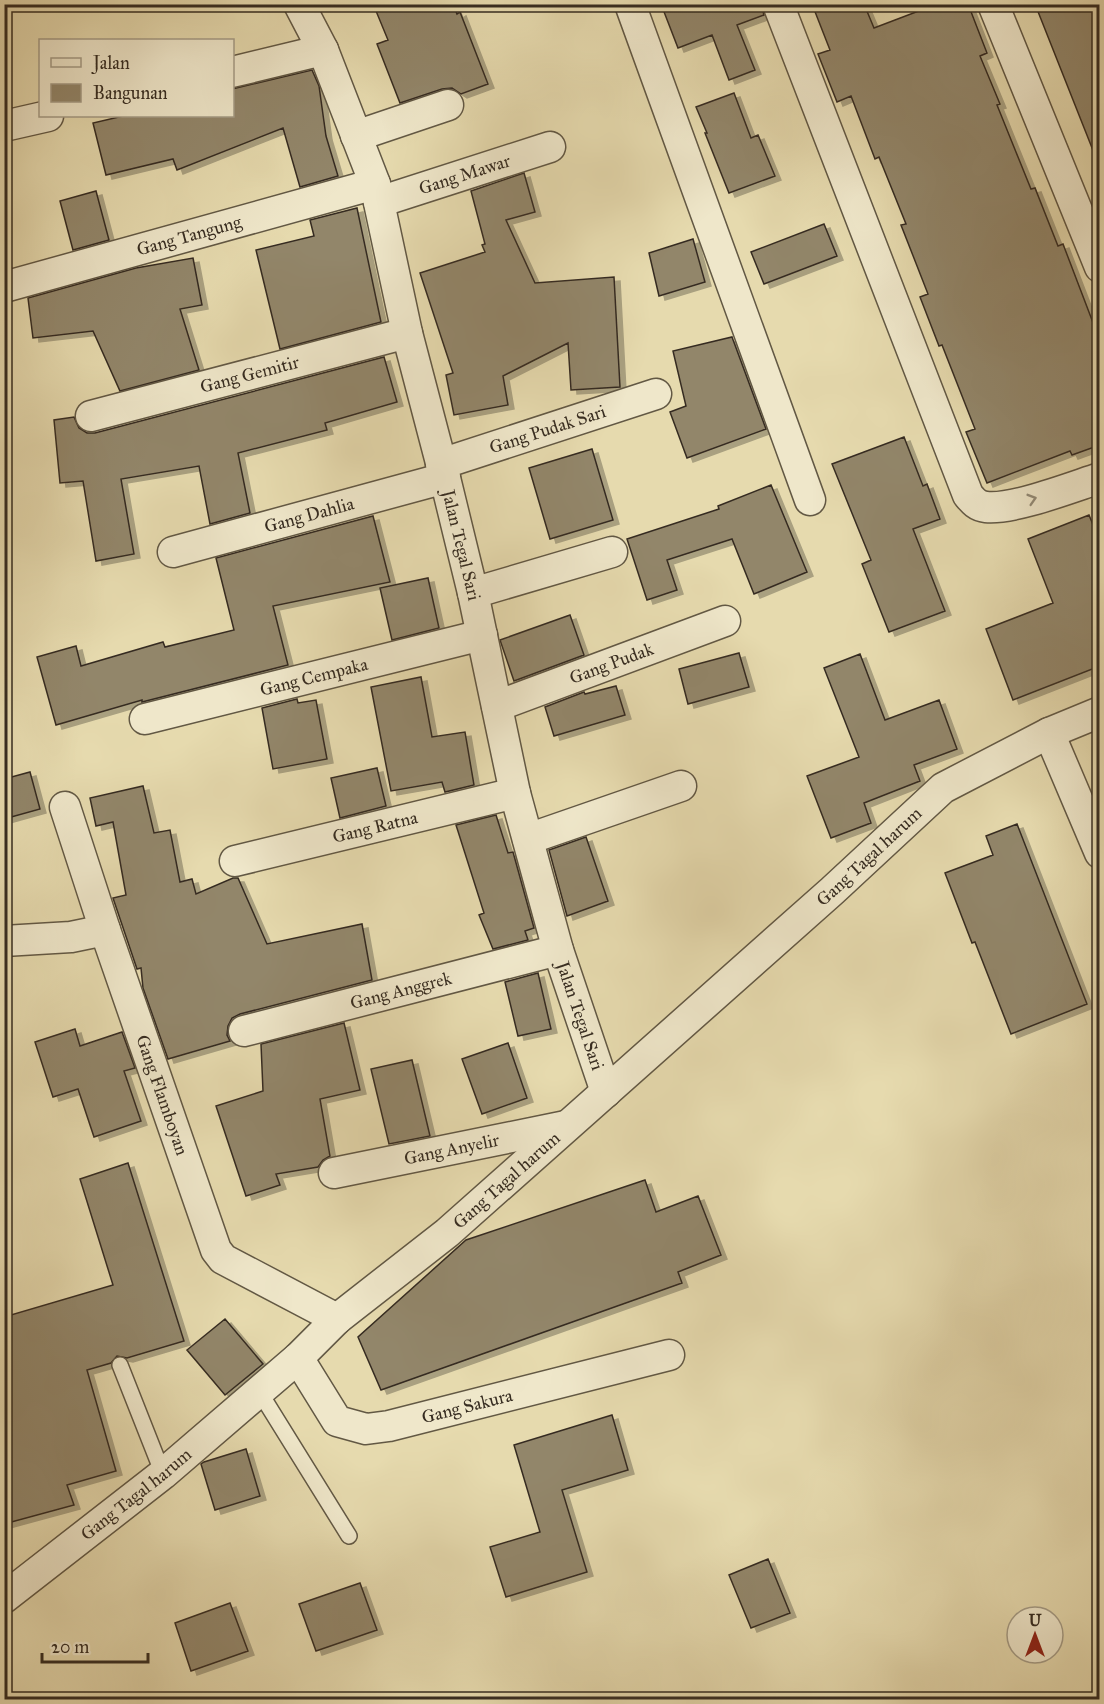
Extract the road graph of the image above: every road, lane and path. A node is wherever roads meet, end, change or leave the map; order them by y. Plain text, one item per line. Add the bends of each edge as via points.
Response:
1 (298, 4) edge
2 (630, 4) edge
3 (778, 4) edge
4 (993, 4) edge
5 (323, 50) junction
6 (234, 72) edge
7 (448, 105) dead end
8 (44, 117) edge
9 (4, 126) edge
10 (356, 136) junction
11 (550, 147) dead end
12 (377, 193) junction
13 (1100, 267) edge
14 (4, 287) edge
15 (407, 333) junction
16 (656, 394) dead end
17 (91, 416) dead end
18 (443, 471) junction
19 (1100, 478) edge
20 (810, 500) dead end
21 (173, 552) dead end
22 (612, 552) dead end
23 (473, 593) junction
24 (725, 621) dead end
25 (482, 635) junction
26 (497, 706) junction
27 (1100, 712) edge
28 (145, 719) dead end
29 (1049, 733) junction
30 (681, 786) dead end
31 (515, 793) junction
32 (65, 807) dead end
33 (528, 839) junction
34 (1100, 853) edge
35 (235, 861) dead end
36 (105, 930) junction
37 (4, 941) edge
38 (558, 950) junction
39 (244, 1031) dead end
40 (606, 1092) junction
41 (568, 1125) junction
42 (334, 1173) dead end
43 (336, 1319) junction
44 (669, 1355) dead end
45 (298, 1358) junction
46 (120, 1365) dead end
47 (259, 1391) junction
48 (164, 1474) junction
49 (349, 1536) dead end
50 (5, 1597) edge

1 - 5 street, Jalan Tegal Sari
2 - 20 street
3 -> 19 street via 968,495 975,504 1008,506
4 - 13 street
5 - 6 street
5 - 10 street, Jalan Tegal Sari
7 - 10 street
8 - 9 street
10 - 12 street, Jalan Tegal Sari
11 - 12 street, Gang Mawar
12 - 14 street, Gang Tangung
12 - 15 street, Jalan Tegal Sari
15 - 17 street, Gang Gemitir
15 - 18 street, Jalan Tegal Sari
16 - 18 street, Gang Pudak Sari
18 - 21 street, Gang Dahlia
18 - 23 street, Jalan Tegal Sari
22 - 23 street
23 - 25 street, Jalan Tegal Sari
24 - 26 street, Gang Pudak
25 - 26 street, Jalan Tegal Sari
25 - 28 street, Gang Cempaka
26 - 31 street, Jalan Tegal Sari
27 - 29 street, Gang Tagal harum
29 - 34 street
29 - 40 street, Gang Tagal harum via 943,788
30 - 33 street
31 - 33 street, Jalan Tegal Sari
31 - 35 street, Gang Ratna
32 - 36 street, Gang Flamboyan
33 - 38 street, Jalan Tegal Sari
36 - 37 street via 71,937
36 - 43 street, Gang Flamboyan via 216,1250 236,1267
38 - 39 street, Gang Anggrek
38 - 40 street, Jalan Tegal Sari
40 - 41 street, Gang Tagal harum
41 - 42 street, Gang Anyelir
41 - 43 street, Gang Tagal harum via 447,1233
43 - 45 street, Gang Tagal harum
44 - 45 street, Gang Sakura via 366,1429 337,1421
45 - 47 street, Gang Tagal harum
46 - 48 lane
47 - 48 street, Gang Tagal harum
47 - 49 lane
48 - 50 street, Gang Tagal harum

